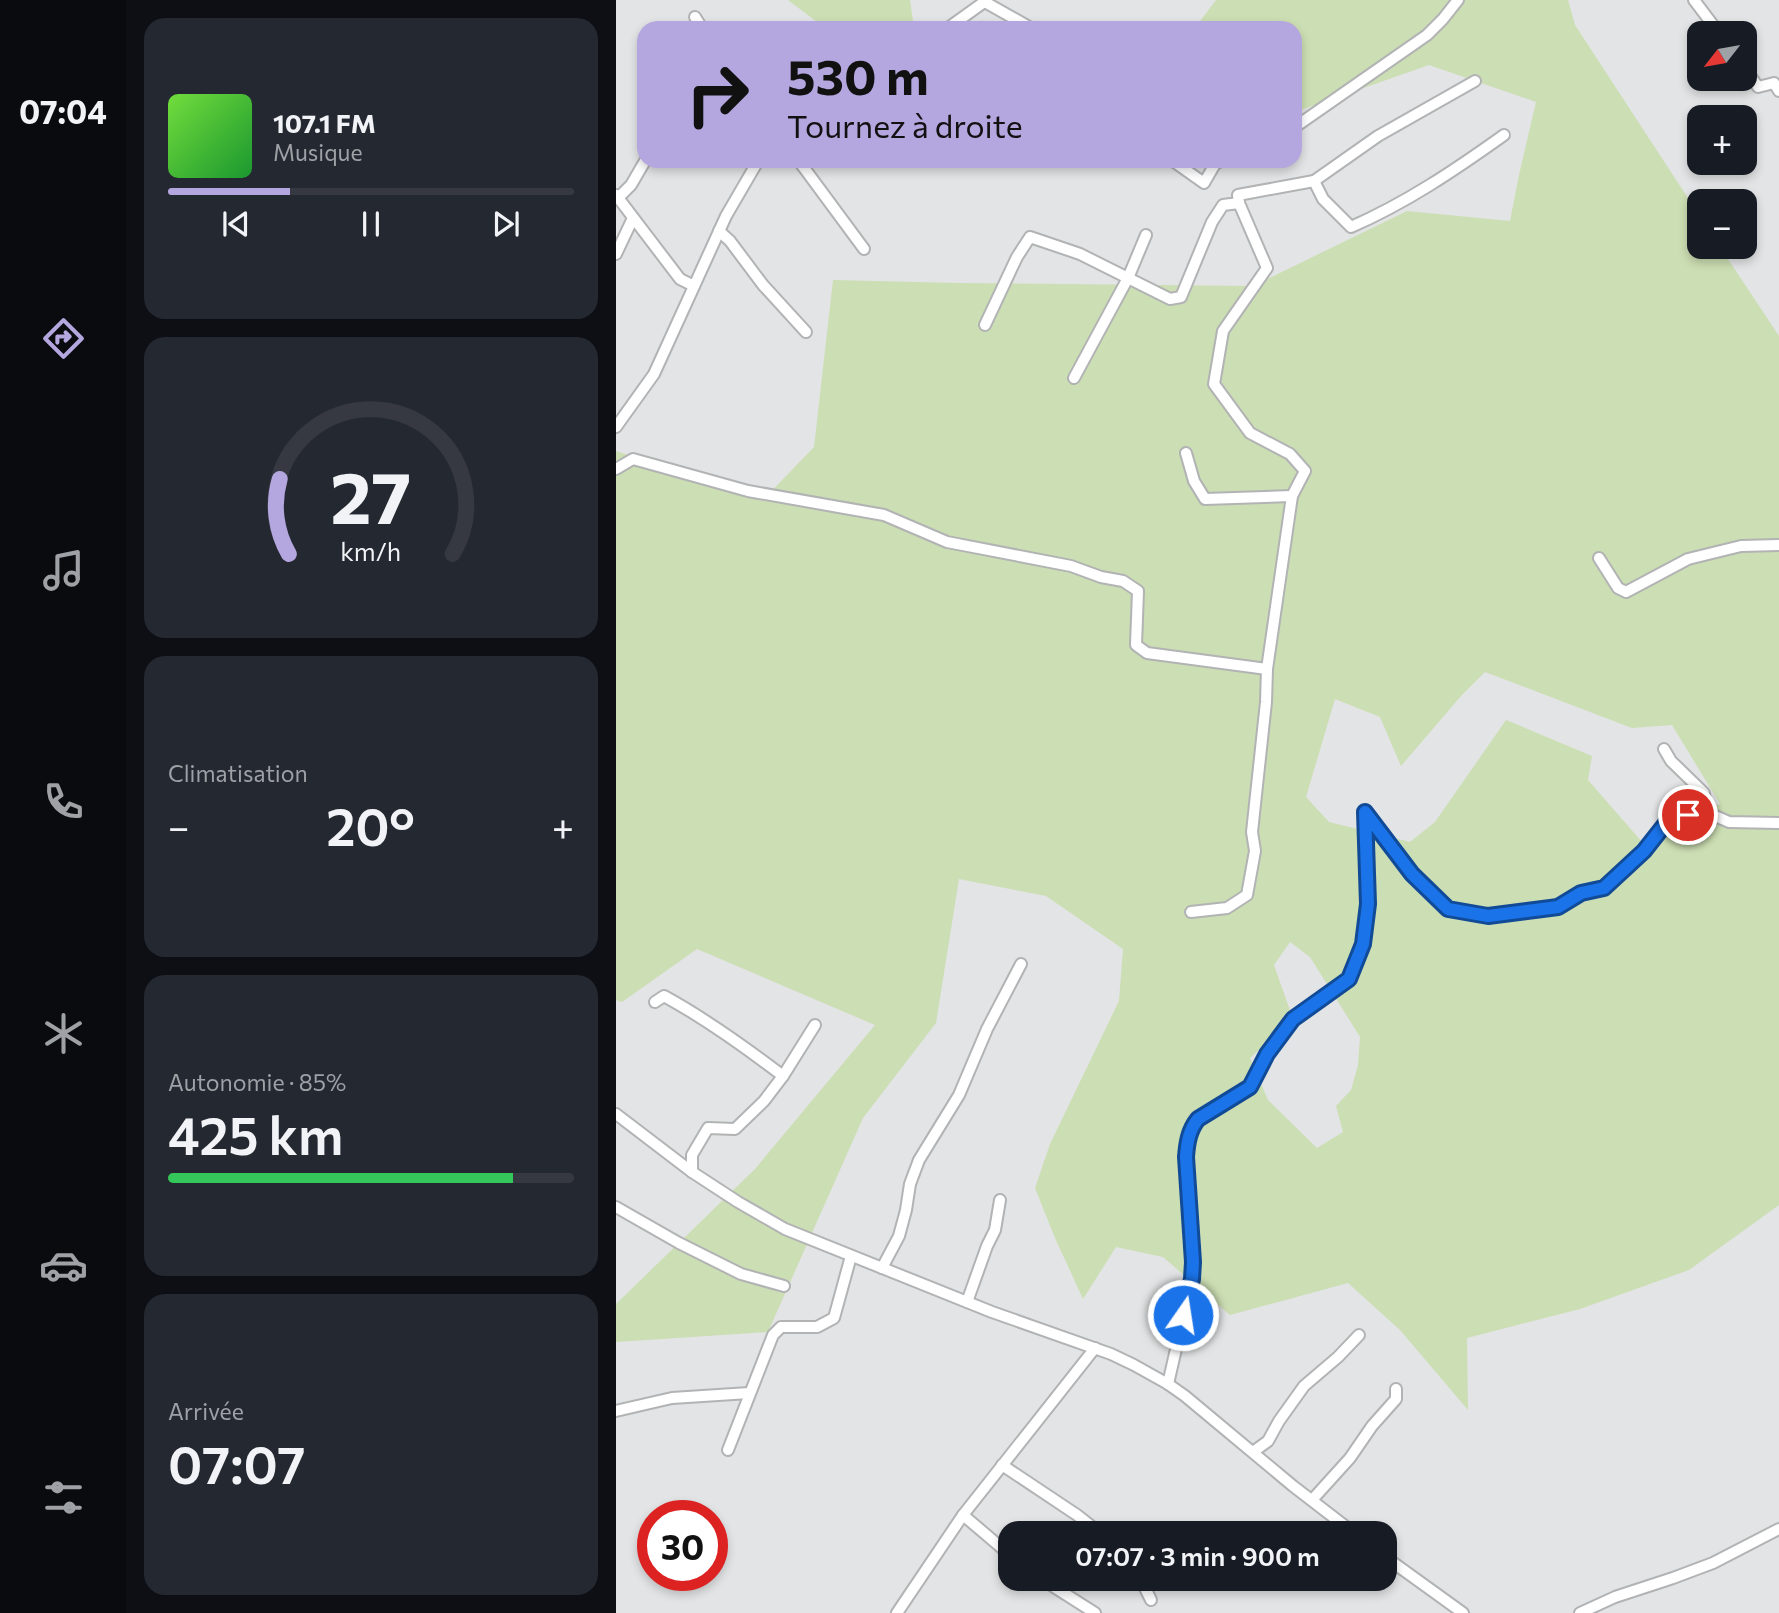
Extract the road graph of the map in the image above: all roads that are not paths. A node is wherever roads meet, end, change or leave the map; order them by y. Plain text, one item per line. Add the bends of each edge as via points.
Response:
1 (1458, 0) edge
2 (1694, 0) edge
3 (985, 1) edge
4 (695, 17) dead end
5 (698, 21) edge
6 (958, 21) edge
7 (1019, 21) edge
8 (1710, 21) edge
9 (1475, 81) dead end
10 (1757, 86) edge
11 (1779, 91) edge
12 (1302, 122) edge
13 (1504, 135) dead end
14 (641, 168) edge
15 (754, 168) edge
16 (804, 168) edge
17 (1183, 168) edge
18 (1213, 168) edge
19 (1314, 181) junction
20 (617, 197) edge
21 (1239, 203) junction
22 (634, 218) junction
23 (719, 231) junction
24 (1146, 234) dead end
25 (864, 249) dead end
26 (616, 254) edge
27 (1128, 278) junction
28 (694, 286) junction
29 (985, 325) dead end
30 (806, 332) dead end
31 (1074, 378) dead end
32 (616, 426) edge
33 (1186, 453) dead end
34 (616, 469) edge
35 (1292, 496) junction
36 (1779, 544) edge
37 (1599, 558) dead end
38 (1267, 668) junction
39 (1664, 749) dead end
40 (1706, 812) junction
41 (1779, 823) edge
42 (1191, 912) dead end
43 (1020, 964) dead end
44 (655, 1002) dead end
45 (815, 1025) dead end
46 (783, 1076) junction
47 (616, 1114) edge
48 (692, 1172) junction
49 (1000, 1200) dead end
50 (616, 1206) edge
51 (851, 1256) junction
52 (881, 1268) junction
53 (784, 1286) dead end
54 (967, 1302) junction
55 (1359, 1335) dead end
56 (1095, 1348) junction
57 (1168, 1384) junction
58 (1396, 1389) dead end
59 (749, 1394) junction
60 (616, 1411) edge
61 (727, 1450) dead end
62 (1252, 1452) junction
63 (1002, 1465) junction
64 (1312, 1500) junction
65 (964, 1515) junction
66 (1085, 1521) edge
67 (1339, 1521) edge
68 (1779, 1530) edge
69 (998, 1545) edge
70 (1397, 1565) edge
71 (1060, 1591) edge
72 (1146, 1591) edge
73 (1151, 1600) dead end
74 (897, 1613) edge
75 (1095, 1613) edge
76 (1463, 1613) edge
77 (1580, 1613) edge

1 - 12 street via 1427,35
2 - 8 street
3 - 6 street
3 - 7 street
4 - 5 street
9 - 19 street via 1378,136
10 - 11 street via 1774,83
13 - 19 street via 1448,175 1351,227 1323,199
14 - 20 street
15 - 23 street
16 - 25 street
17 - 18 street via 1204,183
19 - 21 street via 1238,195
20 - 22 street
21 - 27 street via 1223,205 1212,222 1181,297 1170,299
21 - 35 street via 1267,268 1223,331 1214,384 1250,433 1290,454 1305,471
22 - 26 street
22 - 28 street via 680,279
23 - 28 street
23 - 30 street
24 - 27 street
27 - 29 street via 1080,254 1030,237
27 - 31 street
28 - 32 street via 654,374
33 - 35 street via 1205,499
34 - 38 street via 633,459 748,491 884,515 947,542 1123,581 1138,591 1136,645 1147,653
35 - 38 street
36 - 37 street via 1741,545 1688,559 1626,592 1618,588
38 - 42 street via 1252,832 1255,851 1247,895 1227,908
39 - 40 street via 1704,793
40 - 41 street via 1729,822
40 - 57 street via 1670,818 1644,851 1604,888 1581,893 1558,907 1488,916 1448,909 1412,874 1365,812 1368,904 1363,944 1349,979 1293,1019 1250,1087 1192,1126 1186,1157 1192,1279
43 - 52 street via 954,1105 919,1160 899,1236
44 - 46 street via 664,996 692,1011
45 - 46 street
46 - 48 street via 734,1129 708,1128 692,1155
47 - 48 street
48 - 51 street via 785,1229
49 - 54 street via 995,1230
50 - 53 street via 741,1274
51 - 52 street
51 - 59 street via 834,1318 817,1327 780,1327
52 - 54 street
54 - 56 street
55 - 62 street via 1304,1386 1268,1441
56 - 57 street
56 - 63 street
57 - 62 street
58 - 64 street via 1396,1399
59 - 60 street via 672,1398
59 - 61 street
62 - 64 street
63 - 65 street
63 - 66 street
64 - 67 street
65 - 69 street
65 - 74 street
68 - 77 street via 1713,1563
70 - 76 street
71 - 75 street
72 - 73 street

